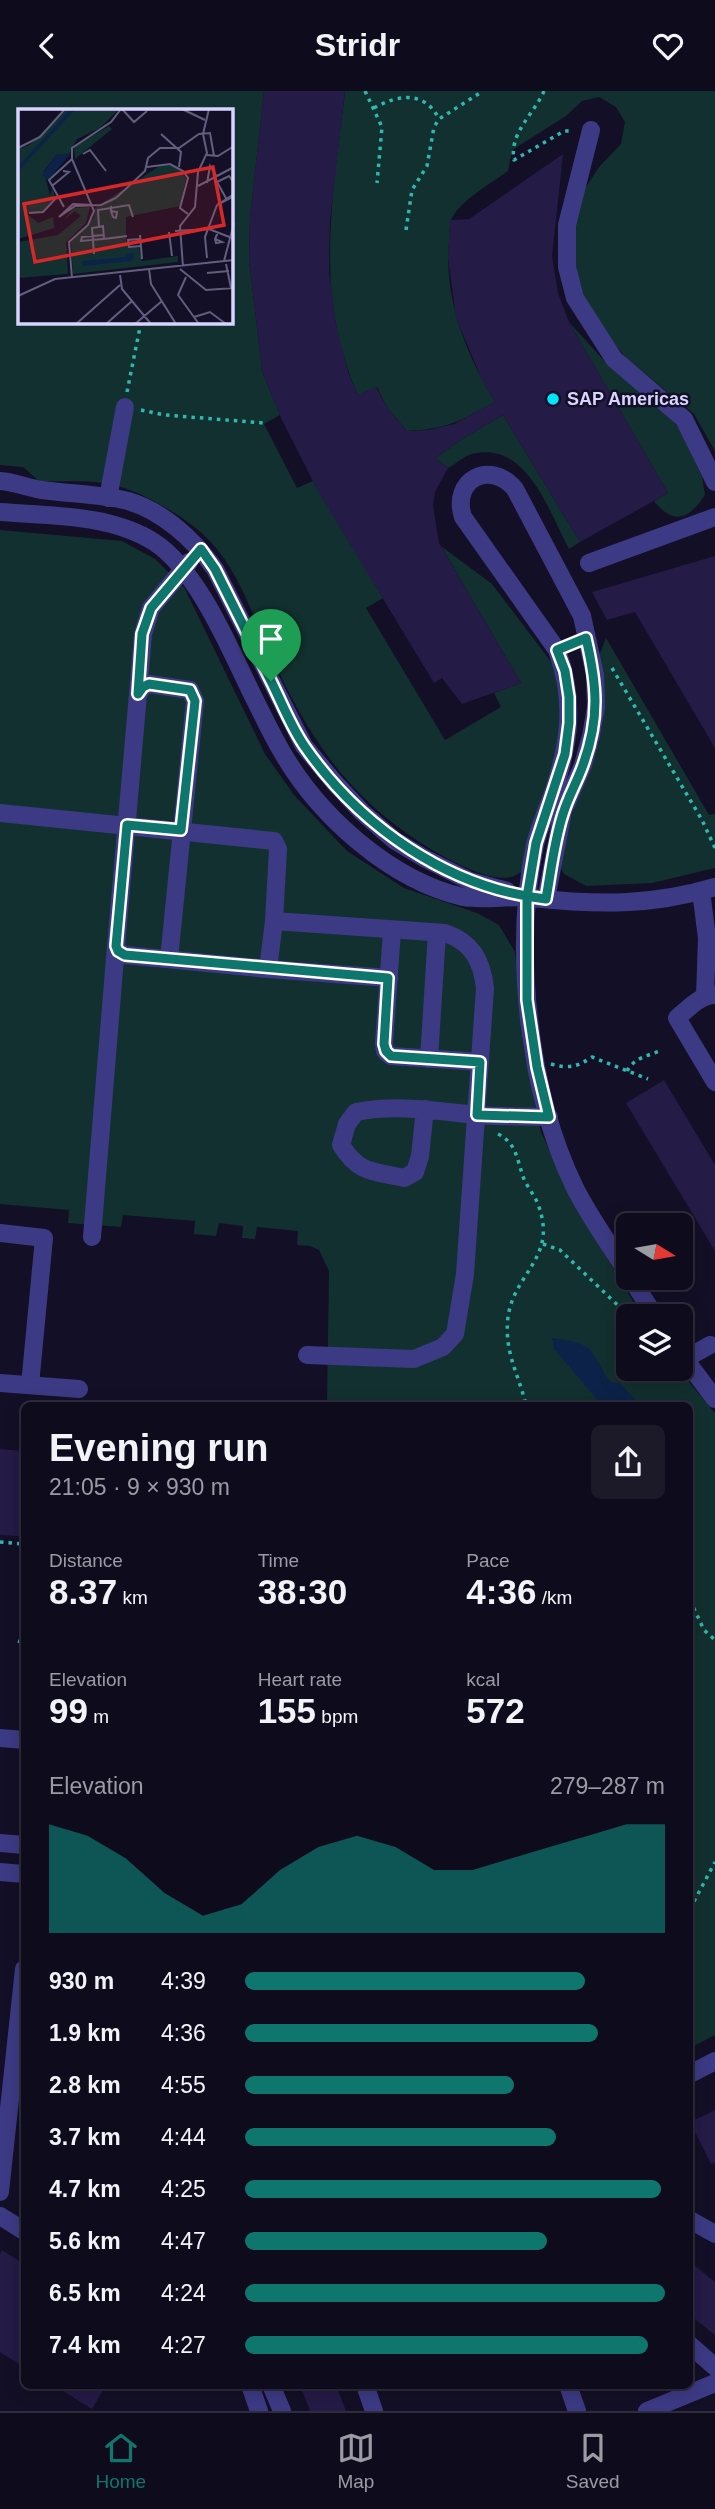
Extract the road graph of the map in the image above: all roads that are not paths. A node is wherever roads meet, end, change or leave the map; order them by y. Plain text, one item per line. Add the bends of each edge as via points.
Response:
1 (591, 130) road end
2 (125, 407) road end
3 (0, 481) edge
4 (715, 482) edge
5 (108, 498) junction
6 (0, 512) edge
7 (715, 517) edge
8 (201, 549) junction
9 (589, 563) dead end
10 (183, 568) junction
11 (586, 638) junction
12 (557, 650) junction
13 (138, 694) junction
14 (0, 813) edge
15 (127, 825) junction
16 (181, 830) junction
17 (708, 889) edge
18 (527, 897) junction
19 (546, 899) junction
20 (274, 921) junction
21 (391, 931) junction
22 (437, 933) junction
23 (116, 946) junction
24 (169, 959) junction
25 (268, 969) junction
26 (388, 978) junction
27 (710, 996) edge
28 (429, 1059) junction
29 (480, 1062) junction
30 (715, 1082) edge
31 (425, 1109) junction
32 (549, 1117) junction
33 (476, 1122) junction
34 (0, 1233) edge
35 (92, 1237) dead end
36 (616, 1255) edge
37 (710, 1345) dead end
38 (693, 1352) edge
39 (307, 1355) dead end
40 (693, 1369) edge
41 (0, 1383) edge
42 (30, 1385) junction
43 (79, 1389) dead end
44 (715, 1399) edge
45 (0, 1738) edge
46 (21, 1740) edge
47 (0, 1843) edge
48 (21, 1845) edge
49 (0, 1872) edge
50 (21, 1874) edge
51 (21, 1997) edge
52 (715, 2061) edge
53 (693, 2072) edge
54 (0, 2192) edge
55 (0, 2216) edge
56 (693, 2222) edge
57 (21, 2229) edge
58 (715, 2234) edge
59 (693, 2348) edge
60 (715, 2367) edge
61 (715, 2383) edge
62 (251, 2389) edge
63 (273, 2389) edge
64 (366, 2389) edge
65 (569, 2389) edge
66 (259, 2411) edge
67 (282, 2411) edge
68 (374, 2411) edge
69 (577, 2411) edge
70 (647, 2411) edge

1 - 4 street via 567,225 567,267 575,298 614,359 684,419
2 - 5 street
3 - 5 street
5 - 8 street via 150,510
6 - 10 street via 128,529 154,542
7 - 9 street
8 - 10 street
8 - 18 street via 304,746 343,792 394,840 424,858 470,881
10 - 13 street via 151,608 142,634
10 - 18 street via 283,754 341,827 377,857 427,883 465,897
11 - 12 street
11 - 12 street via 582,616 516,489 500,476 474,478 461,494 463,517
11 - 19 street via 595,675 592,736 560,823
12 - 18 street via 565,671 569,723 565,754 536,843
13 - 15 street
13 - 16 street via 149,684 194,694
14 - 15 street
15 - 16 street
15 - 23 street
16 - 20 street via 274,841 278,849
16 - 24 street
17 - 19 street via 648,902 591,904
17 - 27 street
18 - 19 street
18 - 32 street via 527,1000
20 - 21 street
20 - 25 street
21 - 22 street
21 - 26 street
22 - 28 street
22 - 29 street via 459,938 483,969
23 - 24 street via 125,955
23 - 35 street
24 - 25 street
25 - 26 street
26 - 28 street via 386,1051 391,1056
27 - 30 street via 677,1018
28 - 29 street
29 - 33 street
31 - 31 street via 420,1156 415,1172 404,1178 366,1170 351,1162 341,1145 356,1112
31 - 33 street
32 - 33 street
32 - 36 street via 576,1189
33 - 39 street via 465,1274 455,1334 443,1347 414,1359
34 - 42 street via 44,1238
37 - 38 street
40 - 44 street
41 - 42 street
42 - 43 street
45 - 46 street
47 - 48 street
49 - 50 street
51 - 54 street
52 - 53 street
55 - 57 street
56 - 58 street
59 - 60 street
61 - 70 street
62 - 66 street
63 - 67 street
64 - 68 street
65 - 69 street

